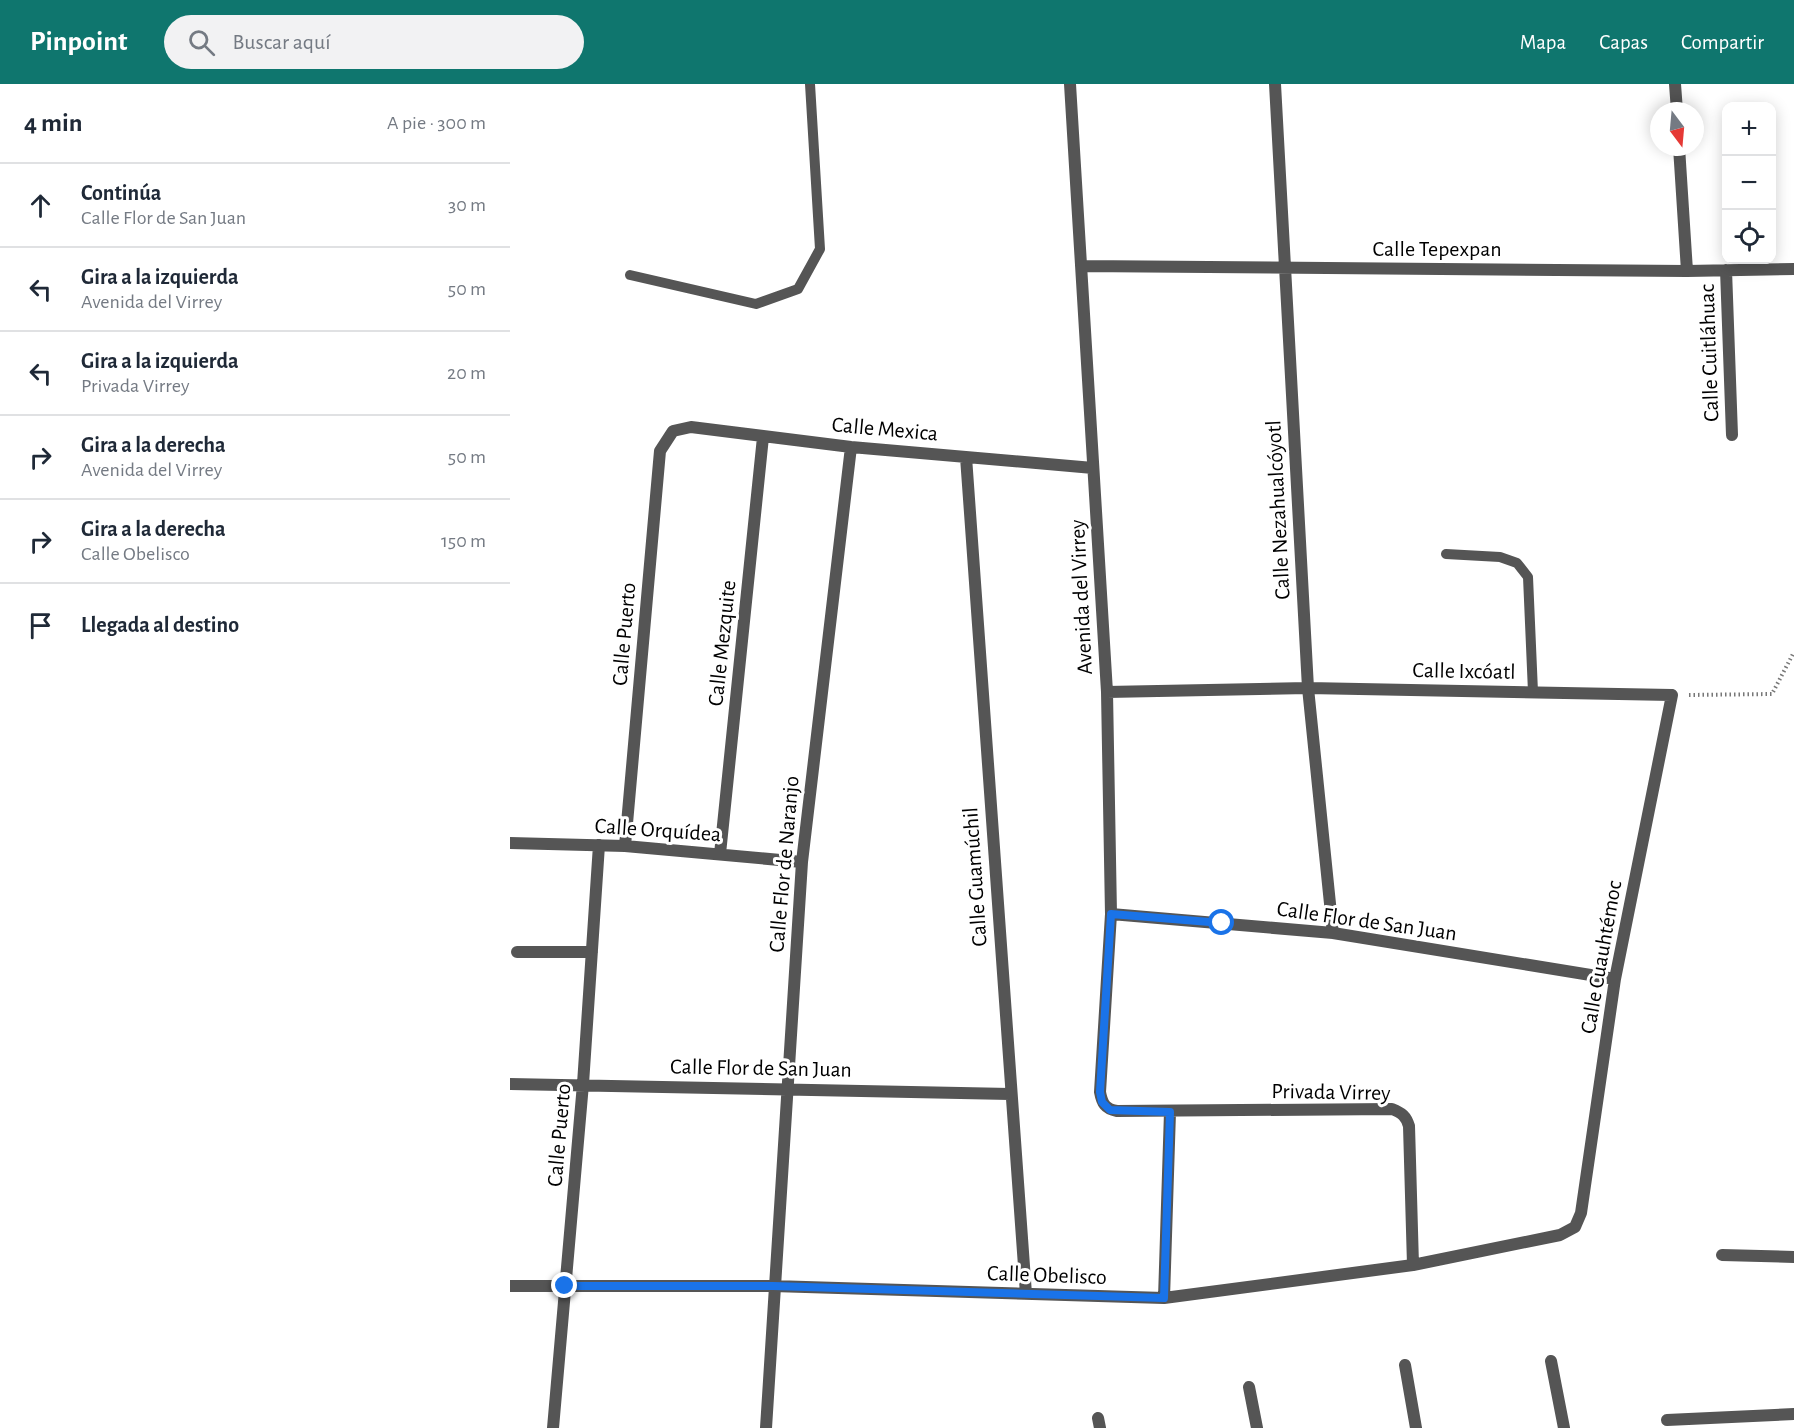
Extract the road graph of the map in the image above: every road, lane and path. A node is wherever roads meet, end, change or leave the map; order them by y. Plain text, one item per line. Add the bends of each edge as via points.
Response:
1 (810, 84) edge
2 (1070, 84) edge
3 (1275, 84) edge
4 (1675, 84) edge
5 (1676, 102) edge
6 (1680, 156) edge
7 (1081, 266) junction
8 (1285, 267) junction
9 (1794, 269) edge
10 (1726, 270) junction
11 (1687, 271) junction
12 (630, 275) dead end
13 (673, 431) joint
14 (1732, 435) dead end
15 (763, 437) junction
16 (851, 447) junction
17 (966, 457) junction
18 (1093, 468) junction
19 (1446, 554) dead end
20 (1794, 652) edge
21 (1308, 688) junction
22 (1107, 692) junction
23 (1533, 692) junction
24 (1672, 695) junction
25 (510, 843) edge
26 (599, 845) junction
27 (625, 846) junction
28 (720, 855) junction
29 (802, 862) junction
30 (1111, 914) junction
31 (1334, 933) junction
32 (517, 952) dead end
33 (592, 952) junction
34 (1616, 979) junction
35 (510, 1084) edge
36 (583, 1084) junction
37 (786, 1089) junction
38 (1011, 1094) junction
39 (1106, 1107) joint
40 (1170, 1112) junction
41 (1575, 1227) joint
42 (1722, 1255) dead end
43 (1794, 1257) edge
44 (1413, 1265) junction
45 (510, 1286) edge
46 (565, 1286) junction
47 (773, 1286) junction
48 (1026, 1294) junction
49 (1164, 1298) junction
50 (1551, 1361) dead end
51 (1405, 1365) dead end
52 (1250, 1387) dead end
53 (1794, 1414) edge
54 (1667, 1420) dead end
55 (553, 1428) edge
56 (766, 1428) edge
57 (1257, 1428) edge
58 (1416, 1428) edge
59 (1564, 1428) edge

1 - 12 lane via 820,249 798,289 756,304
2 - 7 street, Avenida del Virrey
3 - 8 street, Calle Nezahualcóyotl
4 - 5 street
6 - 11 street
7 - 8 street, Calle Tepexpan
7 - 18 street, Avenida del Virrey
8 - 11 street, Calle Tepexpan
8 - 21 street, Calle Nezahualcóyotl
9 - 10 street, Calle Tepexpan
10 - 11 street, Calle Tepexpan
10 - 14 street, Calle Cuitláhuac
13 - 15 street, Calle Mexica via 691,428
13 - 27 street, Calle Puerto via 660,451
15 - 16 street, Calle Mexica
15 - 28 street, Calle Mezquite
16 - 17 street, Calle Mexica
16 - 29 street, Calle Flor de Naranjo
17 - 18 street, Calle Mexica
17 - 38 street, Calle Guamúchil
18 - 22 street, Avenida del Virrey
19 - 23 lane via 1500,557 1517,563 1527,577
20 - 24 path via 1772,694
21 - 22 street, Calle Ixcóatl
21 - 23 street, Calle Ixcóatl
21 - 31 street, Calle Nezahualcóyotl
22 - 30 street, Avenida del Virrey
23 - 24 street, Calle Ixcóatl
24 - 34 street, Calle Cuauhtémoc
25 - 26 street, Calle Orquídea
26 - 27 street, Calle Orquídea
26 - 33 street, Calle Puerto
27 - 28 street, Calle Orquídea
28 - 29 street, Calle Orquídea
29 - 37 street, Calle Flor de Naranjo
30 - 31 street, Calle Flor de San Juan
30 - 39 street, Avenida del Virrey via 1100,1092
31 - 34 street, Calle Flor de San Juan
32 - 33 street
33 - 36 street, Calle Puerto
34 - 41 street, Calle Cuauhtémoc via 1581,1213
35 - 36 street, Calle Flor de San Juan
36 - 37 street, Calle Flor de San Juan
36 - 46 street, Calle Puerto
37 - 38 street, Calle Flor de San Juan
37 - 47 street, Calle Flor de Naranjo
38 - 48 street, Calle Guamúchil
39 - 40 street, Privada Virrey via 1117,1111
40 - 44 street, Privada Virrey via 1400,1112 1409,1126
40 - 49 street
41 - 44 street, Calle Obelisco via 1560,1235
42 - 43 street
44 - 49 street, Calle Obelisco
45 - 46 street, Calle Obelisco
46 - 47 street, Calle Obelisco
46 - 55 street, Calle Puerto
47 - 48 street, Calle Obelisco
47 - 56 street, Calle Flor de Naranjo
48 - 49 street, Calle Obelisco
50 - 59 street
51 - 58 street
52 - 57 street
53 - 54 street

